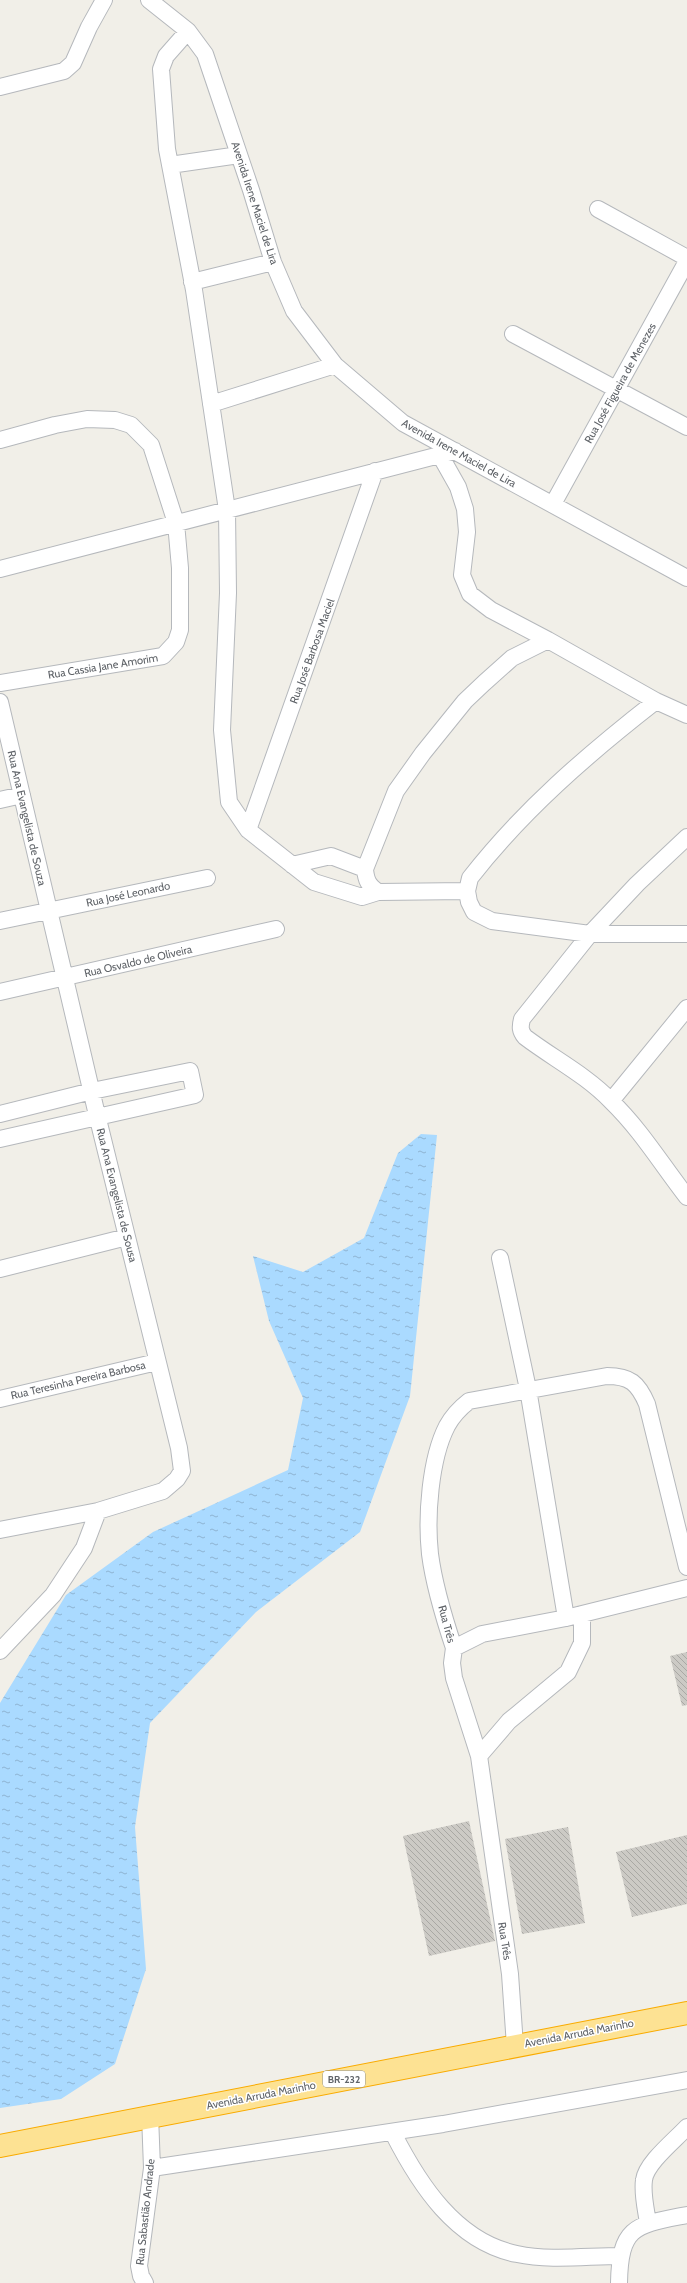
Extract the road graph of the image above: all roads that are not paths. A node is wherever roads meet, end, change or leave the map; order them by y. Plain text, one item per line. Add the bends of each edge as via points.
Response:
1 (104, 0) edge
2 (149, 0) edge
3 (188, 31) junction
4 (0, 87) edge
5 (240, 155) junction
6 (170, 165) junction
7 (598, 209) dead end
8 (687, 258) edge
9 (687, 261) edge
10 (273, 262) junction
11 (192, 282) junction
12 (513, 334) dead end
13 (335, 366) junction
14 (616, 389) junction
15 (211, 404) junction
16 (687, 427) edge
17 (0, 440) edge
18 (447, 453) junction
19 (376, 471) junction
20 (553, 504) junction
21 (226, 510) junction
22 (176, 523) junction
23 (0, 569) edge
24 (687, 578) edge
25 (548, 640) junction
26 (0, 683) edge
27 (656, 701) junction
28 (0, 702) edge
29 (687, 715) edge
30 (22, 796) junction
31 (0, 800) edge
32 (248, 830) junction
33 (687, 837) edge
34 (292, 865) junction
35 (364, 869) junction
36 (207, 878) dead end
37 (467, 891) junction
38 (378, 892) junction
39 (49, 910) junction
40 (0, 921) edge
41 (276, 929) dead end
42 (590, 934) junction
43 (687, 934) edge
44 (64, 977) junction
45 (0, 992) edge
46 (687, 1008) edge
47 (92, 1091) junction
48 (611, 1100) junction
49 (0, 1114) edge
50 (97, 1115) junction
51 (0, 1139) edge
52 (687, 1197) edge
53 (127, 1237) junction
54 (500, 1258) dead end
55 (0, 1269) edge
56 (157, 1362) junction
57 (528, 1389) junction
58 (0, 1399) edge
59 (98, 1511) junction
60 (0, 1530) edge
61 (687, 1567) edge
62 (687, 1588) edge
63 (582, 1614) junction
64 (566, 1618) junction
65 (454, 1648) junction
66 (0, 1651) edge
67 (478, 1756) junction
68 (687, 2013) edge
69 (515, 2046) junction
70 (687, 2080) edge
71 (150, 2115) junction
72 (687, 2127) edge
73 (393, 2133) junction
74 (0, 2146) edge
75 (152, 2168) junction
76 (687, 2215) edge
77 (648, 2223) junction
78 (621, 2256) junction
79 (145, 2283) edge
80 (619, 2283) edge

1 - 4 street via 73,63 64,71
2 - 3 street, Avenida Irene Maciel de Lira
3 - 5 street, Avenida Irene Maciel de Lira via 204,54
3 - 6 street via 166,56 161,69
5 - 6 street
5 - 10 street, Avenida Irene Maciel de Lira
6 - 11 street
7 - 8 street
9 - 14 street, Rua José Figueira de Menezes
10 - 11 street
10 - 13 street, Avenida Irene Maciel de Lira via 294,311
11 - 15 street
12 - 14 street
13 - 15 street
13 - 18 street, Avenida Irene Maciel de Lira via 403,422
14 - 16 street
14 - 20 street, Rua José Figueira de Menezes
15 - 21 street
17 - 22 street, Rua Cassia Jane Amorim via 87,419 115,420 131,425 151,445
18 - 19 street
18 - 20 street, Avenida Irene Maciel de Lira
18 - 25 street via 465,509 467,532 462,575 470,594 491,610
19 - 21 street
19 - 32 street, Rua José Barbosa Maciel
20 - 24 street, Avenida Irene Maciel de Lira
21 - 22 street
21 - 32 street via 228,593 222,730 229,802
22 - 23 street
22 - 26 street, Rua Cassia Jane Amorim via 182,602 180,630 172,649 163,656 154,658
25 - 27 street
25 - 35 street via 512,658 484,683 465,701 423,753 396,791
27 - 29 street
27 - 37 street via 605,741 530,809 470,878
28 - 30 street, Rua Ana Evangelista de Souza
30 - 31 street
30 - 39 street, Rua Ana Evangelista de Souza
32 - 34 street
33 - 42 street via 637,884
34 - 35 street via 331,856
34 - 38 street via 314,882 362,897
35 - 38 street via 366,879
36 - 39 street, Rua José Leonardo
37 - 38 street
37 - 42 street via 474,912 492,921
39 - 40 street, Rua José Leonardo
39 - 44 street, Rua Ana Evangelista de Sousa
41 - 44 street, Rua Osvaldo de Oliveira
42 - 43 street
42 - 48 street via 522,1019 520,1027 525,1037 582,1075
44 - 45 street, Rua Osvaldo de Oliveira
44 - 47 street, Rua Ana Evangelista de Sousa
46 - 48 street
47 - 49 street
47 - 50 street, Rua Ana Evangelista de Sousa
47 - 50 street via 190,1071 195,1095
48 - 52 street via 654,1150
50 - 51 street
50 - 53 street, Rua Ana Evangelista de Sousa
53 - 55 street
53 - 56 street, Rua Ana Evangelista de Sousa
54 - 57 street
56 - 58 street, Rua Teresinha Pereira Barbosa
56 - 59 street, Rua Ana Evangelista de Sousa via 179,1448 182,1471 163,1491
57 - 61 street, Rua Três via 607,1376 623,1376 634,1382 647,1404
57 - 64 street
57 - 65 street, Rua Três via 469,1401 457,1411 440,1442 428,1519 430,1555
59 - 60 street
59 - 66 street via 84,1548 53,1595
62 - 63 street
63 - 64 street
63 - 67 street via 582,1643 568,1672 509,1721
64 - 65 street via 482,1634
65 - 67 street, Rua Três via 454,1678
67 - 69 street, Rua Três via 510,1974
68 - 69 highway, Avenida Arruda Marinho / BR-232
69 - 71 highway, Avenida Arruda Marinho / BR-232 via 256,2097
70 - 73 street
71 - 74 highway, Avenida Arruda Marinho / BR-232
71 - 75 street, Rua Sabastião Andrade
72 - 77 street via 648,2168 644,2178 644,2196
73 - 75 street
73 - 78 street via 419,2182 438,2204 478,2240 518,2255
75 - 79 street, Rua Sabastião Andrade via 139,2266
76 - 77 street
77 - 78 street via 634,2229 625,2241
78 - 80 street

